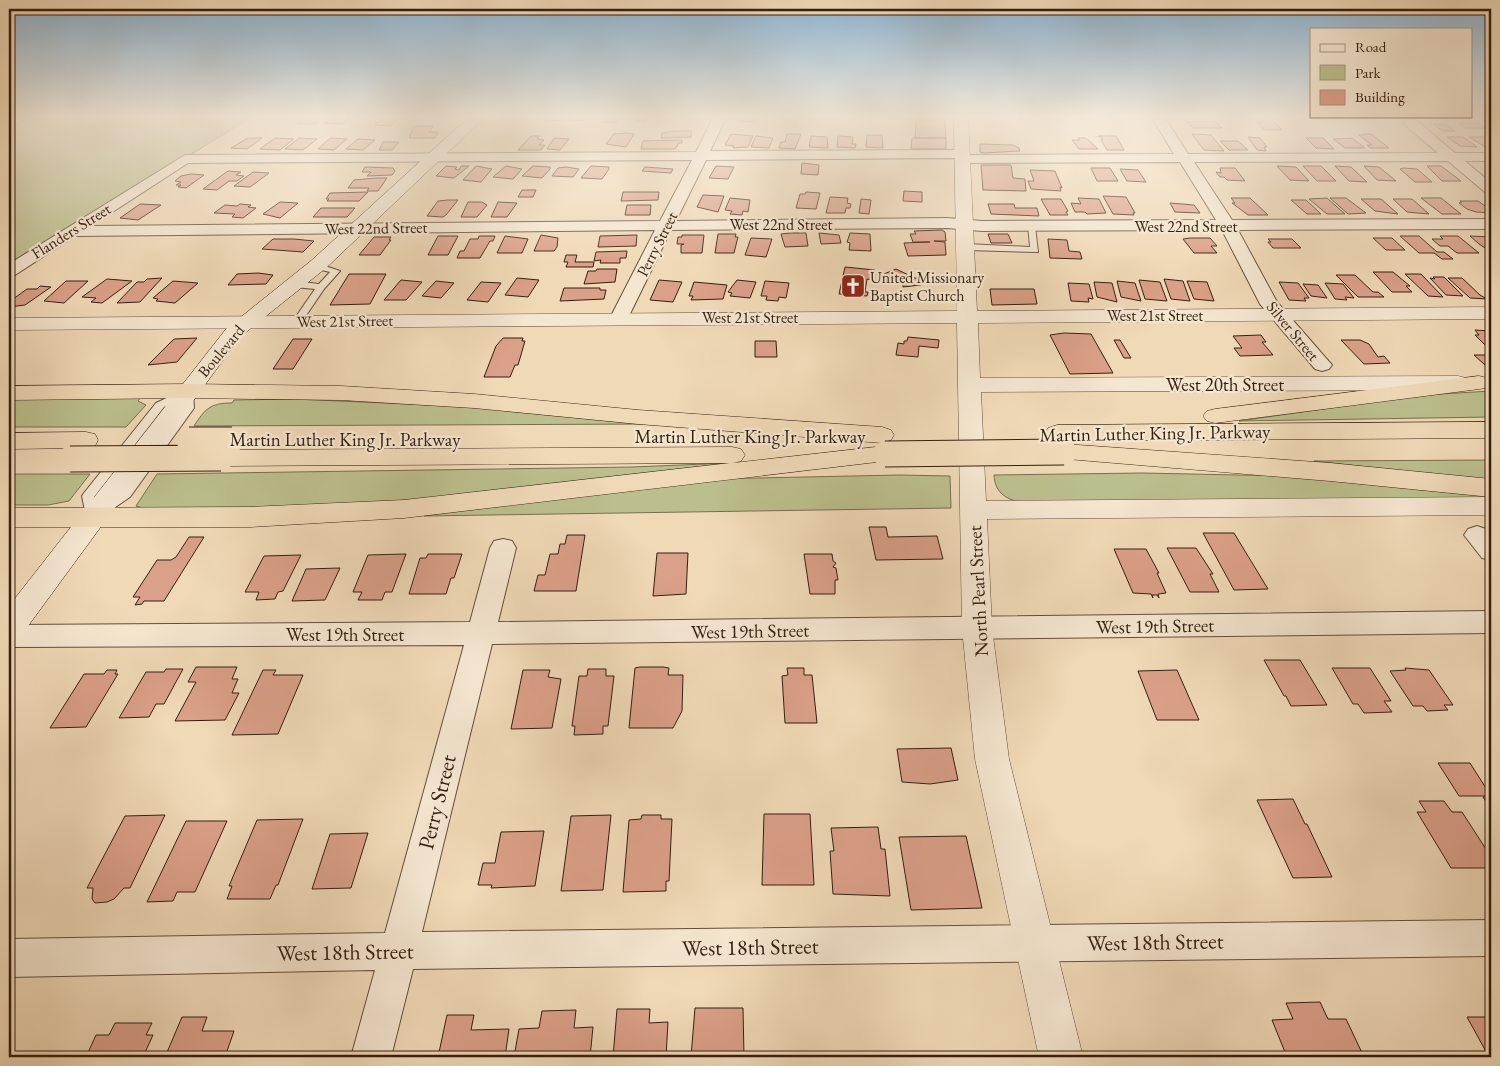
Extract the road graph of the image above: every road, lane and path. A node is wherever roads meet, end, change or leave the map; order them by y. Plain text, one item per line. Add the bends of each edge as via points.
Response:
1 (173, 166) edge
2 (427, 166) edge
3 (697, 166) edge
4 (962, 166) edge
5 (1190, 166) edge
6 (1462, 166) edge
7 (1491, 190) edge
8 (668, 224) junction
9 (965, 224) junction
10 (1491, 224) edge
11 (1227, 225) junction
12 (1031, 226) junction
13 (359, 228) junction
14 (70, 231) junction
15 (966, 247) junction
16 (316, 266) junction
17 (9, 271) edge
18 (294, 284) junction
19 (321, 287) junction
20 (1491, 314) edge
21 (1280, 315) junction
22 (969, 316) junction
23 (619, 318) junction
24 (298, 321) junction
25 (245, 322) junction
26 (9, 324) edge
27 (1322, 365) dead end
28 (1479, 383) joint
29 (970, 385) junction
30 (188, 391) junction
31 (9, 393) edge
32 (1491, 430) edge
33 (1112, 433) junction
34 (9, 441) edge
35 (1060, 443) junction
36 (884, 444) junction
37 (227, 449) junction
38 (1491, 449) edge
39 (9, 460) edge
40 (1491, 488) edge
41 (1491, 506) edge
42 (974, 510) junction
43 (9, 518) edge
44 (91, 518) junction
45 (503, 548) dead end
46 (1491, 622) edge
47 (9, 628) edge
48 (977, 628) junction
49 (480, 633) junction
50 (9, 636) edge
51 (1491, 938) edge
52 (1034, 944) junction
53 (398, 952) junction
54 (9, 958) edge
55 (371, 1057) edge
56 (1061, 1057) edge

1 - 14 street, Flanders Street
2 - 13 street, Boulevard
3 - 8 street, Perry Street
4 - 9 street, North Pearl Street
5 - 11 street, Silver Street
6 - 7 street
8 - 9 street, West 22nd Street
8 - 13 street, West 22nd Street
8 - 23 street, Perry Street
9 - 12 street, West 22nd Street
9 - 15 street, North Pearl Street
10 - 11 street, West 22nd Street
11 - 12 street, West 22nd Street
11 - 21 street, Silver Street via 1269,304
12 - 15 lane via 1035,250
13 - 14 street, West 22nd Street
13 - 16 street, Boulevard
14 - 17 street, Flanders Street
15 - 22 street, North Pearl Street
16 - 18 street, Boulevard
16 - 19 lane via 336,271
18 - 19 lane
18 - 25 street, Boulevard
19 - 24 lane
20 - 21 street, West 21st Street
21 - 22 street, West 21st Street
21 - 27 street, Silver Street
22 - 23 street, West 21st Street
22 - 29 street, North Pearl Street
23 - 24 street, West 21st Street
24 - 25 street, West 21st Street
25 - 26 street, West 21st Street
25 - 30 street, Boulevard
28 - 29 street, West 20th Street
28 - 33 highway via 1148,423
29 - 42 street, North Pearl Street
30 - 31 highway
30 - 36 highway via 401,397 638,417
30 - 44 street, Boulevard
32 - 33 highway, Martin Luther King Jr. Parkway
33 - 35 highway, Martin Luther King Jr. Parkway
34 - 37 highway, Martin Luther King Jr. Parkway, bridge via 86,440
35 - 36 highway, Martin Luther King Jr. Parkway, bridge
35 - 38 highway, Martin Luther King Jr. Parkway
35 - 40 highway
36 - 37 highway, Martin Luther King Jr. Parkway
36 - 44 highway via 404,509 250,517
37 - 39 highway, Martin Luther King Jr. Parkway, bridge
41 - 42 street
42 - 48 street, North Pearl Street
43 - 44 highway
44 - 47 street, Boulevard
45 - 49 street, Perry Street
46 - 48 street, West 19th Street
48 - 49 street, West 19th Street
48 - 52 street, North Pearl Street via 992,759
49 - 50 street, West 19th Street
49 - 53 street, Perry Street
51 - 52 street, West 18th Street
52 - 53 street, West 18th Street
52 - 56 street, North Pearl Street
53 - 54 street, West 18th Street
53 - 55 street, Perry Street

